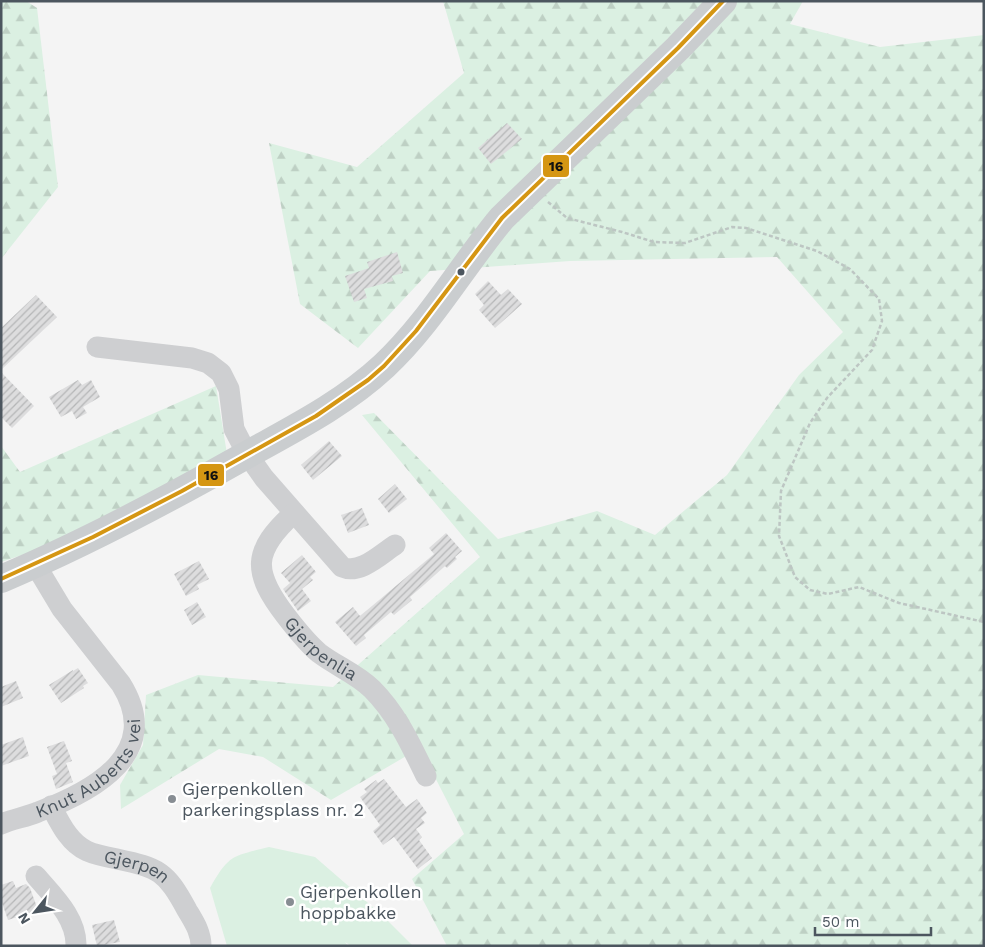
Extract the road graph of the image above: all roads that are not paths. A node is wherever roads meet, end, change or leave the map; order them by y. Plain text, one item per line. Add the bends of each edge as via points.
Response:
1 (723, 1) edge
2 (97, 347) dead end
3 (247, 454) junction
4 (294, 513) junction
5 (395, 544) dead end
6 (35, 564) junction
7 (1, 579) edge
8 (426, 776) dead end
9 (51, 806) junction
10 (2, 822) edge
11 (36, 876) dead end
12 (76, 946) edge
13 (201, 946) edge

1 - 3 main road via 502,218 407,342 384,366 330,408
2 - 3 street via 192,358 215,367 226,381 234,429
3 - 4 street
3 - 6 main road via 124,522
4 - 5 street via 346,569 366,564
4 - 8 street, Gjerpenlia via 276,529 265,546 261,570 265,583 281,610 307,642 359,678 388,706
6 - 7 main road
6 - 9 street, Knut Auberts vei via 62,609 121,684 135,715 132,744 127,754 85,791
9 - 10 street, Knut Auberts vei
9 - 13 street, Gjerpen via 72,840 86,851 158,870 182,901 201,938
11 - 12 street via 72,923

